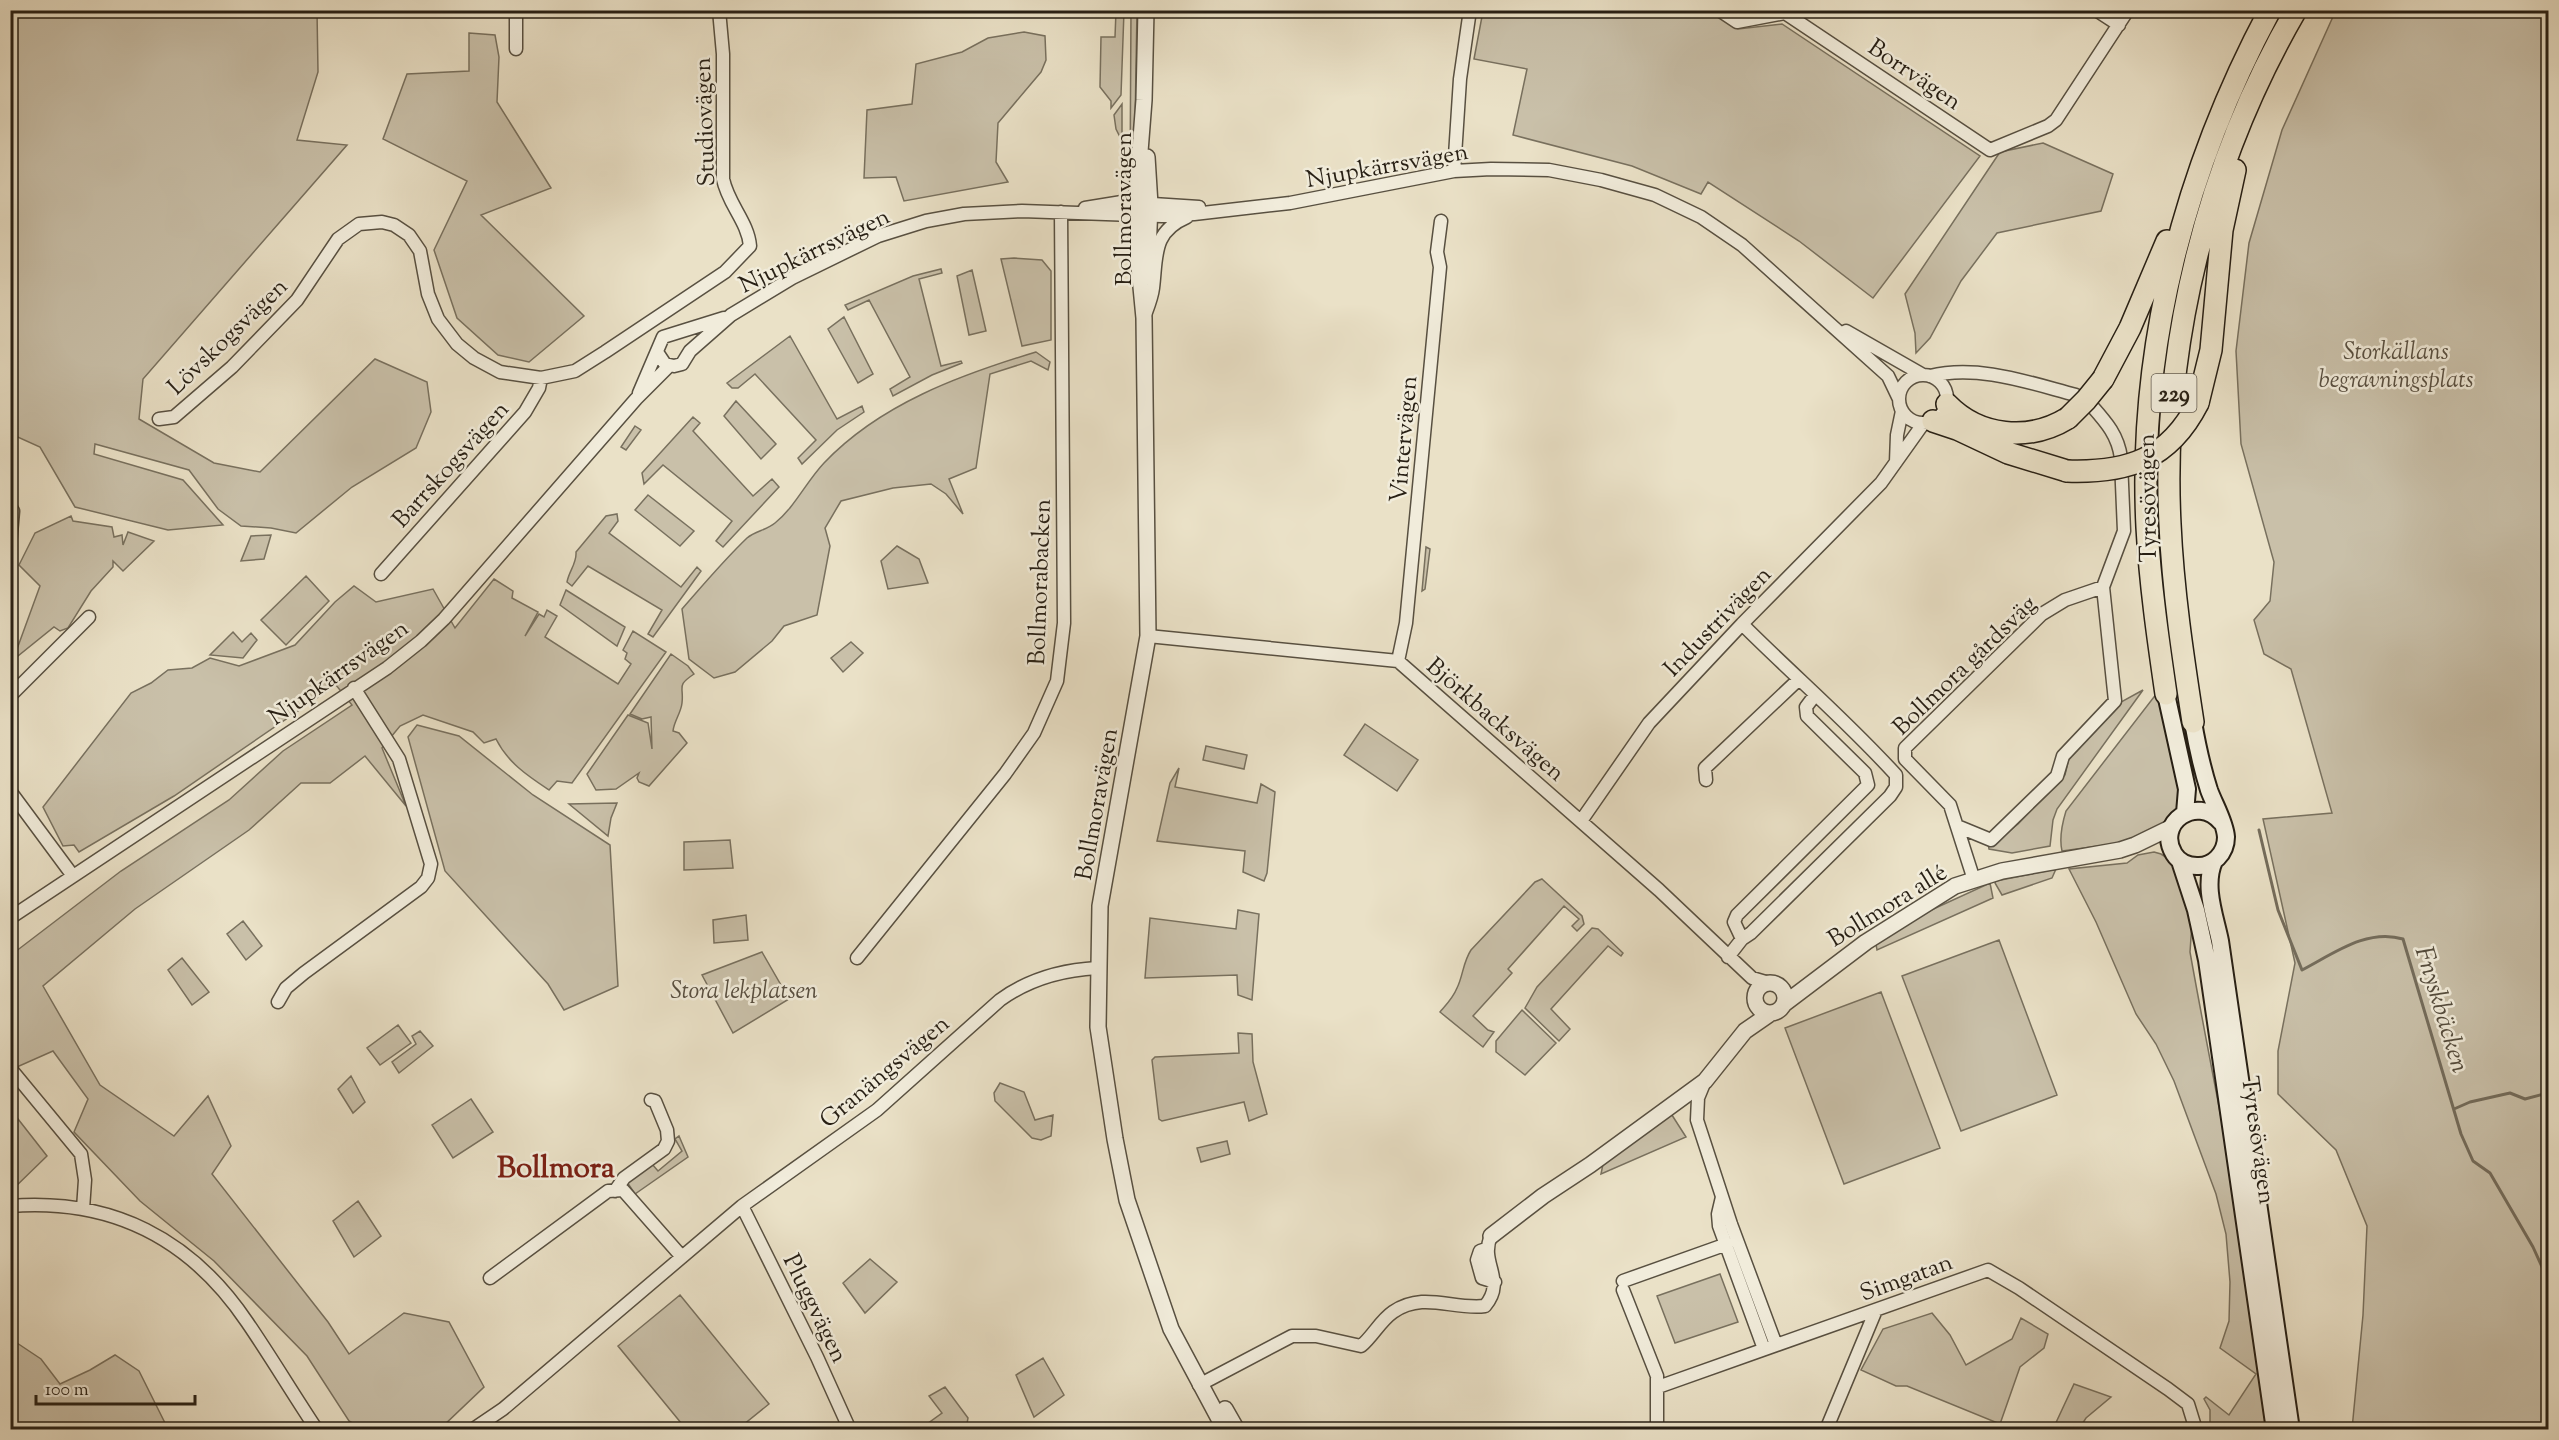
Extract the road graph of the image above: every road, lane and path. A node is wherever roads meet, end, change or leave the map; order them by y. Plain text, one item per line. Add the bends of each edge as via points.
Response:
1 (516, 10) edge
2 (719, 10) edge
3 (1146, 10) edge
4 (1470, 10) edge
5 (1719, 10) edge
6 (2096, 10) edge
7 (2128, 10) edge
8 (2270, 10) edge
9 (2296, 10) edge
10 (2119, 25) junction
11 (516, 49) dead end
12 (2262, 75) junction
13 (1454, 171) junction
14 (2193, 186) junction
15 (1233, 208) junction
16 (1143, 210) junction
17 (1060, 212) junction
18 (1194, 214) junction
19 (1441, 220) dead end
20 (731, 315) junction
21 (1144, 318) junction
22 (1826, 320) junction
23 (652, 321) junction
24 (675, 334) junction
25 (629, 336) joint
26 (658, 346) junction
27 (690, 351) junction
28 (669, 366) junction
29 (1959, 373) junction
30 (1926, 376) junction
31 (541, 378) junction
32 (2076, 395) dead end
33 (1946, 398) junction
34 (636, 399) junction
35 (1900, 405) junction
36 (2091, 405) dead end
37 (159, 420) dead end
38 (1928, 422) junction
39 (1896, 462) junction
40 (10, 506) edge
41 (10, 545) edge
42 (381, 574) dead end
43 (2103, 587) junction
44 (89, 617) dead end
45 (1742, 624) junction
46 (1148, 636) junction
47 (1398, 661) junction
48 (1798, 680) junction
49 (354, 688) junction
50 (2166, 694) joint
51 (1815, 695) junction
52 (10, 696) edge
53 (2193, 722) joint
54 (1706, 780) dead end
55 (10, 791) edge
56 (2185, 813) junction
57 (1581, 821) junction
58 (2221, 822) junction
59 (1957, 826) junction
60 (2172, 827) junction
61 (2135, 845) junction
62 (2176, 856) junction
63 (2214, 861) junction
64 (74, 876) junction
65 (1974, 880) junction
66 (10, 918) edge
67 (1742, 939) junction
68 (1728, 957) junction
69 (857, 958) dead end
70 (1097, 968) junction
71 (1808, 984) junction
72 (1762, 987) junction
73 (278, 1002) dead end
74 (1777, 1008) junction
75 (1745, 1031) junction
76 (10, 1068) edge
77 (1705, 1081) junction
78 (651, 1100) dead end
79 (615, 1191) junction
80 (1722, 1197) junction
81 (10, 1206) edge
82 (742, 1206) junction
83 (83, 1209) junction
84 (1489, 1243) joint
85 (1727, 1244) junction
86 (682, 1257) junction
87 (490, 1278) dead end
88 (1876, 1310) junction
89 (1770, 1347) junction
90 (1203, 1383) junction
91 (1658, 1387) junction
92 (317, 1430) edge
93 (472, 1430) edge
94 (850, 1430) edge
95 (1225, 1430) edge
96 (1237, 1430) edge
97 (1657, 1430) edge
98 (1826, 1430) edge
99 (2196, 1430) edge
100 (2275, 1430) edge
101 (2291, 1430) edge

1 - 11 street
2 - 23 street, Studiovägen via 723,179 726,195 749,233 750,246 725,272
3 - 16 street, Bollmoravägen
4 - 13 street via 1460,79
5 - 10 street, Borrvägen via 1737,22 1785,13 1990,150 2055,120
6 - 10 street
7 - 10 street
8 - 14 highway, Tyresövägen / 229 via 2242,63
9 - 12 highway, Tyresövägen / 229
12 - 38 highway, bridge via 2222,230 2211,350 2198,403 2171,441 2146,459 2109,471 2067,471 2016,456 1957,429
12 - 53 highway, Tyresövägen / 229 via 2231,146 2212,204 2187,296 2176,368 2169,523
13 - 15 street, Njupkärrsvägen via 1290,203
13 - 22 street, Njupkärrsvägen via 1549,170 1655,195 1701,217 1742,245
14 - 33 highway, bridge via 2103,379 2067,418 2035,432 2006,433 1961,417
14 - 50 highway, Tyresövägen / 229 via 2166,289 2149,416 2147,524
15 - 16 street, Njupkärrsvägen
15 - 18 street, Njupkärrsvägen
16 - 17 street, Njupkärrsvägen via 1122,202
16 - 18 street, Njupkärrsvägen
16 - 21 street, Bollmoravägen
17 - 20 street, Njupkärrsvägen via 964,214 878,236 792,278
17 - 69 street, Bollmorabacken via 1064,623 1057,681 1034,733 1005,774
18 - 21 street, Bollmoravägen via 1176,222 1157,244 1153,290
19 - 47 street, Vintervägen via 1439,278 1406,623
20 - 24 street, Njupkärrsvägen
20 - 27 street, Njupkärrsvägen
21 - 46 street, Bollmoravägen
22 - 30 street, Njupkärrsvägen
22 - 35 street, Njupkärrsvägen via 1888,376
23 - 24 street
23 - 25 street, Studiovägen
23 - 26 street
24 - 26 street, Njupkärrsvägen
24 - 27 street via 687,340
25 - 31 street, Lövskogsvägen via 574,371
26 - 28 street via 662,361
26 - 34 street, Njupkärrsvägen
27 - 28 street, Njupkärrsvägen via 682,364
28 - 34 street, Njupkärrsvägen
29 - 30 street
29 - 32 street via 2003,376
29 - 33 street
30 - 33 street via 1940,383
30 - 35 street via 1906,382
31 - 37 street, Lövskogsvägen via 500,372 457,344 438,319 428,294 420,251 412,238 394,225 368,222 349,229 338,239 297,300 232,367 174,417
31 - 42 street, Barrskogsvägen via 525,412
33 - 38 street via 1943,413
34 - 49 street, Njupkärrsvägen via 444,619 387,668
35 - 38 street via 1912,421
35 - 39 street
36 - 43 street via 2111,428 2124,531
38 - 39 street, Industrivägen
39 - 45 street, Industrivägen via 1881,483
40 - 41 street
43 - 59 street via 2115,701 2063,756 2057,776 1991,840
43 - 59 street, Bollmora gårdsväg via 2065,600 2042,614 1905,748 1905,759 1950,805
44 - 52 street
45 - 48 street
45 - 57 street, Industrivägen via 1649,723
46 - 47 street, Björkbacksvägen
46 - 70 street, Bollmoravägen via 1100,906
47 - 57 street, Björkbacksvägen
48 - 51 street
48 - 54 street via 1705,768
49 - 64 street, Njupkärrsvägen
49 - 73 street via 399,759 431,864 428,878 422,887 304,973 286,988
50 - 56 main road, Tyresövägen / 229 via 2187,789
51 - 67 street via 1806,706 1807,716 1865,773 1868,785 1737,915 1734,922
51 - 67 street via 1896,775 1896,787
53 - 58 main road, Tyresövägen / 229 via 2203,769
55 - 64 street
56 - 58 main road via 2204,811
56 - 60 main road
57 - 68 street, Björkbacksvägen
58 - 63 main road, Tyresövägen / 229 via 2226,843
59 - 65 street, Bollmora gårdsväg
60 - 61 street, Bollmora allé
60 - 62 main road, Tyresövägen via 2169,839
61 - 62 street, Bollmora allé
61 - 65 street, Bollmora allé
62 - 63 main road via 2199,867
62 - 100 main road, Tyresövägen via 2196,910 2207,960
63 - 101 main road, Tyresövägen / 229 via 2210,893
64 - 66 street, Njupkärrsvägen
65 - 71 street, Bollmora allé via 1955,886
67 - 68 street
68 - 72 street, Björkbacksvägen
70 - 82 street, Granängsvägen via 1043,977 1011,992 877,1110
70 - 90 street, Bollmoravägen via 1098,1027 1127,1200 1158,1292
71 - 72 street
71 - 74 street, Bollmora allé
72 - 74 street via 1783,992
72 - 74 street via 1761,1010
72 - 75 street, Bollmora allé
74 - 75 street, Bollmora allé
75 - 77 street, Bollmora allé
76 - 83 street via 81,1154 85,1179
77 - 80 street via 1698,1098 1697,1120
77 - 84 street, Bollmora allé via 1543,1196
78 - 79 street via 655,1101 668,1141 664,1149 624,1178
79 - 86 street via 623,1190
79 - 87 street via 608,1191
80 - 85 street via 1719,1226
80 - 89 street
81 - 83 street
82 - 86 street, Granängsvägen
82 - 94 street, Pluggvägen
83 - 92 street via 148,1229 211,1277 246,1321
84 - 90 street via 1495,1282 1493,1297 1485,1306 1425,1301 1407,1305 1393,1312 1361,1346 1316,1336 1292,1336
85 - 89 street
85 - 91 street via 1623,1286
86 - 93 street, Granängsvägen via 504,1409
88 - 89 street, Simgatan
88 - 98 street
88 - 99 street, Simgatan via 1988,1270 2149,1374 2188,1404
89 - 91 street, Simgatan
90 - 95 street, Bollmoravägen
90 - 96 street, Bollmoravägen
91 - 97 street

